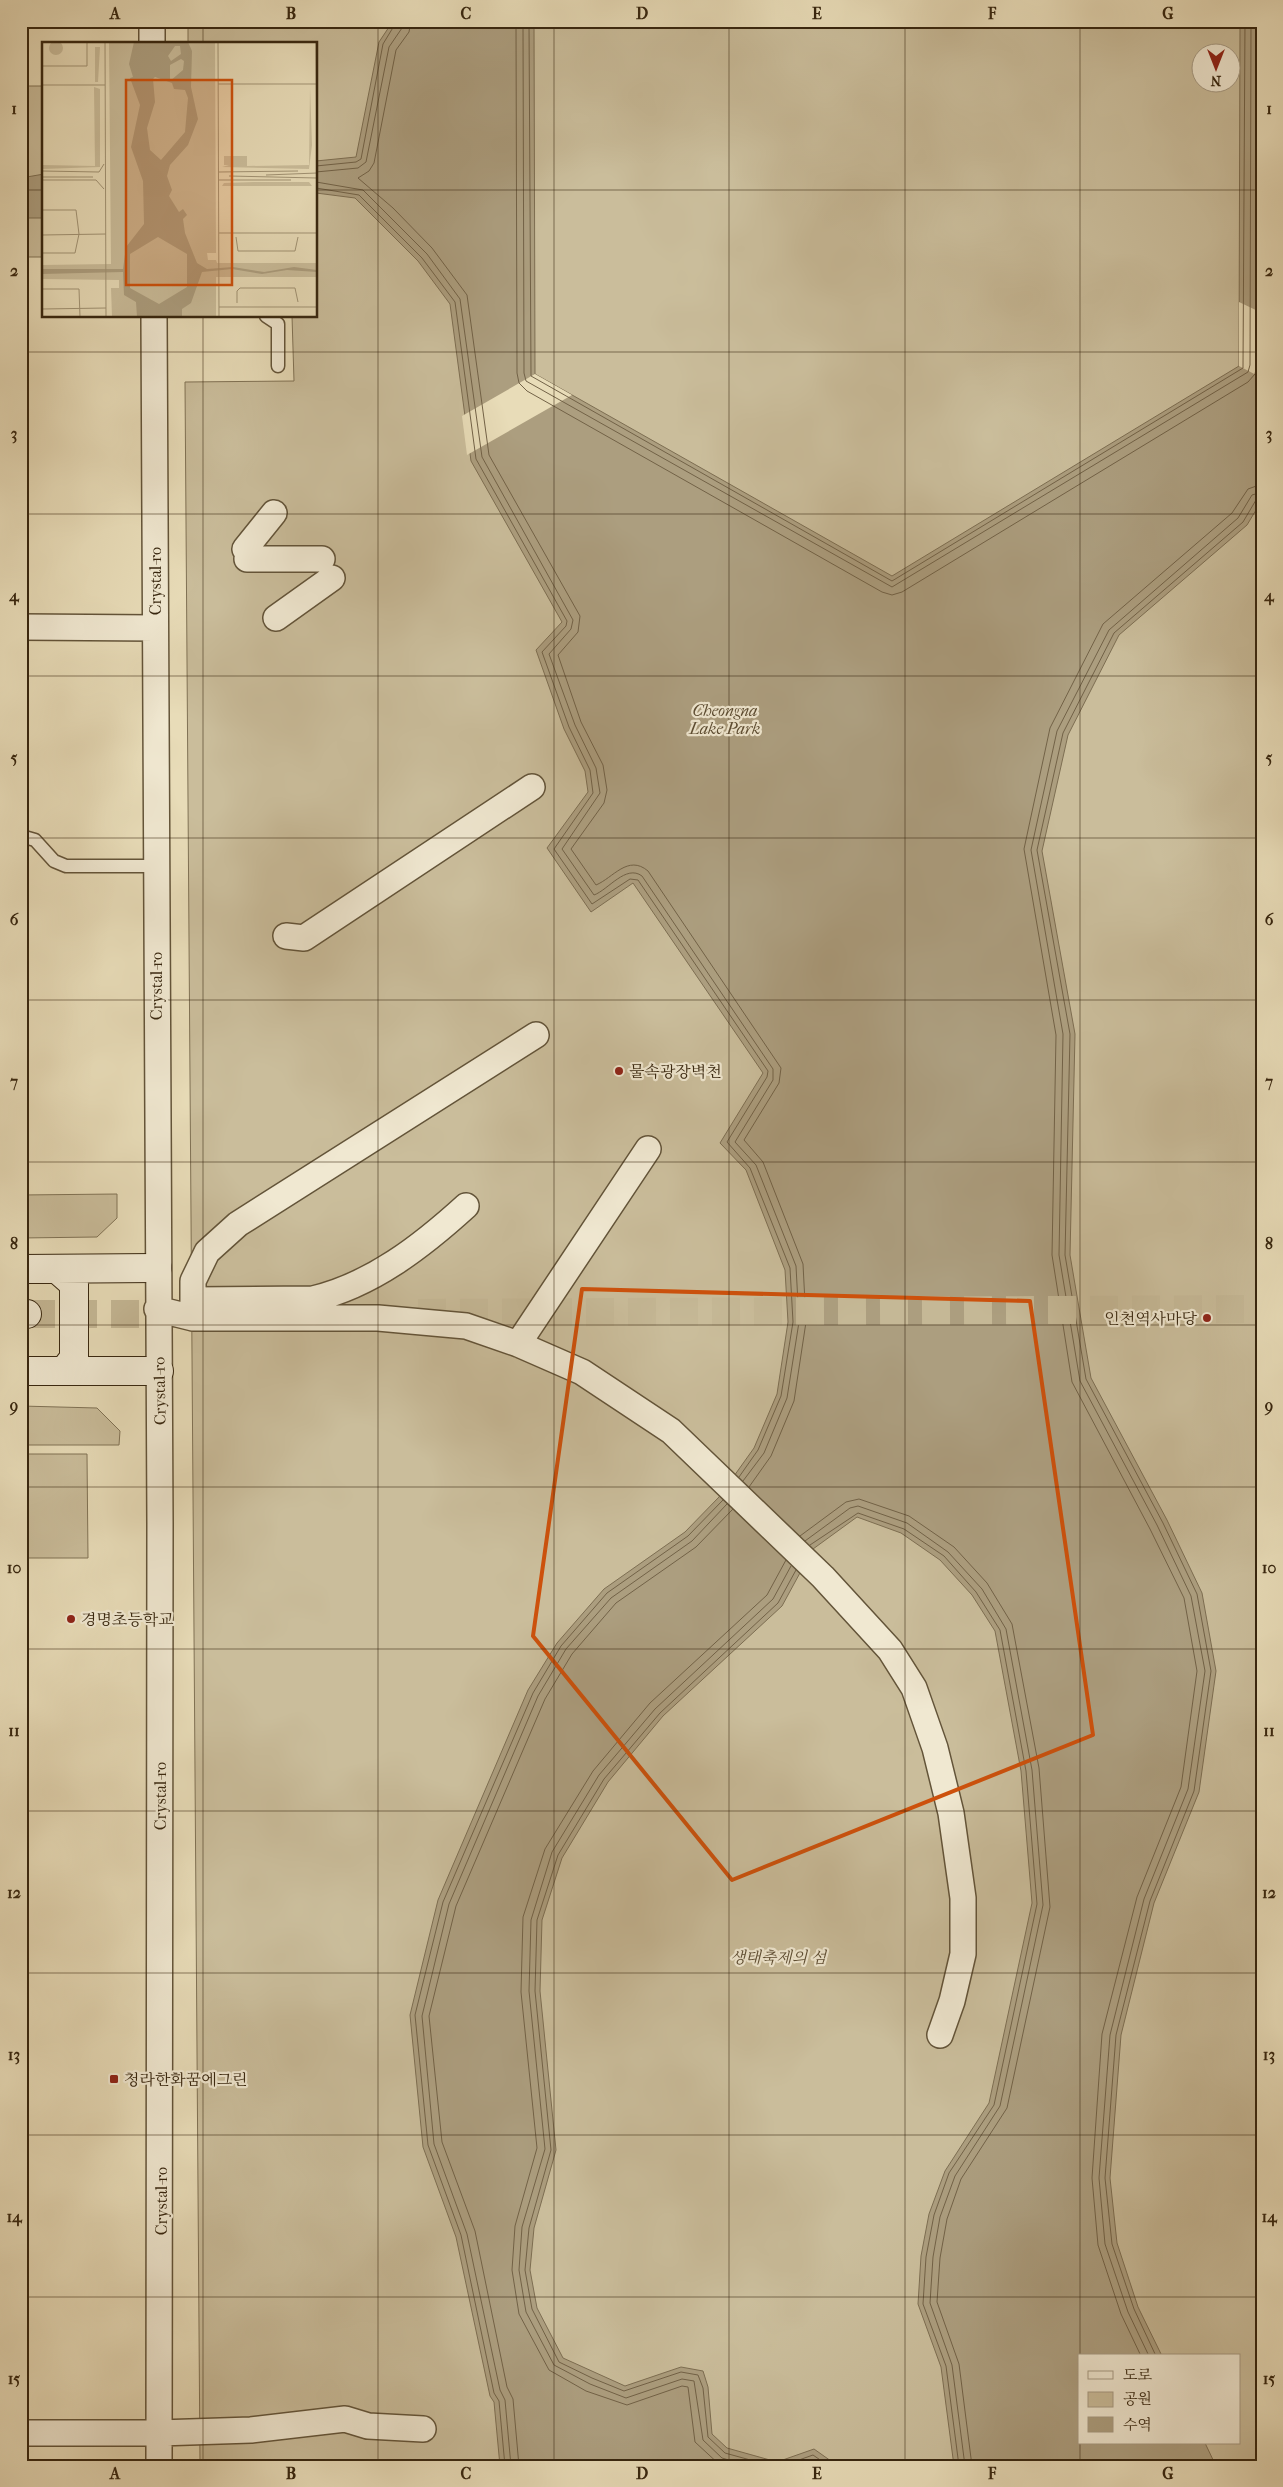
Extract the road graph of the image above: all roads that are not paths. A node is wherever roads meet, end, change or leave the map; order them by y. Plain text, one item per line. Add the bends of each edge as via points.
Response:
1 (152, 21) edge
2 (152, 42) edge
3 (154, 318) edge
4 (269, 318) edge
5 (278, 366) dead end
6 (274, 513) dead end
7 (276, 618) dead end
8 (21, 627) edge
9 (155, 628) junction
10 (532, 787) dead end
11 (21, 836) edge
12 (156, 866) junction
13 (286, 936) dead end
14 (536, 1035) dead end
15 (648, 1149) dead end
16 (466, 1206) dead end
17 (157, 1268) junction
18 (21, 1269) edge
19 (57, 1269) junction
20 (157, 1309) junction
21 (193, 1309) junction
22 (518, 1344) junction
23 (21, 1371) edge
24 (64, 1371) junction
25 (159, 1371) junction
26 (940, 2035) dead end
27 (422, 2429) dead end
28 (21, 2433) edge
29 (159, 2433) junction
30 (160, 2466) edge

1 - 2 street
3 - 9 street, Crystal-ro
4 - 5 lane via 278,324
6 - 7 street via 246,554 327,569
8 - 9 street
9 - 12 street, Crystal-ro
10 - 13 street via 304,938
11 - 12 lane via 35,840 54,862 66,866
12 - 17 street, Crystal-ro
14 - 21 street via 238,1224 207,1252 193,1281
15 - 22 street
16 - 21 street via 396,1263 329,1295
17 - 19 street
17 - 20 street, Crystal-ro
18 - 19 street
19 - 24 street via 74,1284 74,1358
20 - 21 street
20 - 25 street, Crystal-ro
21 - 22 street via 378,1318 466,1326
22 - 26 street via 582,1372 671,1431 823,1577 890,1650 914,1688 935,1748 951,1813 962,1898 962,1954 952,2001
23 - 24 street
24 - 25 street
25 - 29 street, Crystal-ro
27 - 29 street via 368,2426 345,2419 251,2430
28 - 29 street
29 - 30 street, Crystal-ro

